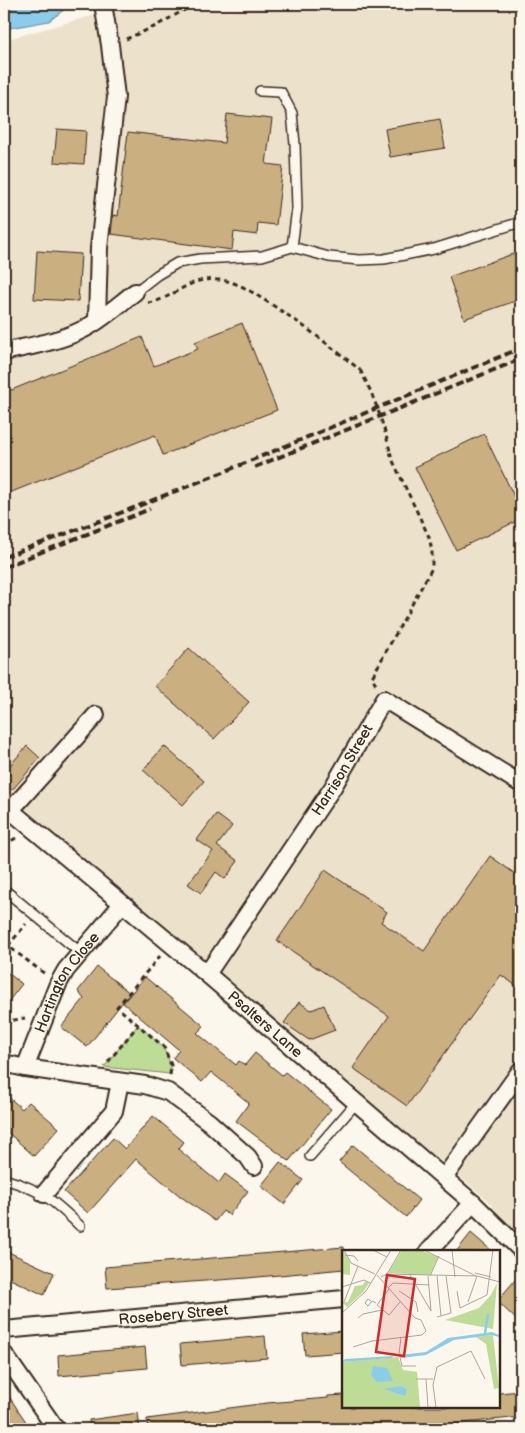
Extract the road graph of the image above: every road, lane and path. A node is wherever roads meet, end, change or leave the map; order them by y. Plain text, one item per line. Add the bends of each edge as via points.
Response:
1 (103, 4) edge
2 (195, 4) edge
3 (110, 45) junction
4 (260, 91) dead end
5 (521, 222) edge
6 (292, 248) junction
7 (135, 292) joint
8 (120, 302) junction
9 (97, 321) junction
10 (4, 352) edge
11 (384, 699) junction
12 (96, 715) dead end
13 (521, 784) edge
14 (7, 808) edge
15 (7, 892) dead end
16 (122, 904) junction
17 (34, 914) junction
18 (4, 943) edge
19 (170, 944) junction
20 (8, 946) junction
21 (81, 953) junction
22 (207, 974) junction
23 (58, 984) junction
24 (138, 1025) junction
25 (4, 1063) edge
26 (26, 1068) junction
27 (521, 1070) edge
28 (96, 1078) junction
29 (120, 1082) junction
30 (168, 1092) junction
31 (356, 1103) junction
32 (310, 1156) dead end
33 (254, 1166) dead end
34 (444, 1178) junction
35 (7, 1180) dead end
36 (44, 1194) junction
37 (473, 1203) junction
38 (80, 1226) dead end
39 (430, 1250) edge
40 (521, 1250) edge
41 (342, 1300) edge
42 (4, 1330) edge
43 (4, 1354) edge
44 (56, 1429) edge

1 - 3 street
2 - 3 path via 154,27
3 - 9 street via 116,97 99,248
4 - 6 lane via 281,92 292,113 297,208
5 - 6 lane via 434,249 384,259 329,257
6 - 7 lane via 262,256 177,263
7 - 8 street
8 - 9 street
8 - 11 path, bridge via 138,305 156,302 185,285 206,280 227,281 274,306 360,370 383,424 392,460 429,537 432,551 432,568 372,677
9 - 10 street via 68,336
11 - 13 street
11 - 22 street, Harrison Street via 333,787
12 - 14 street
14 - 16 street, Psalters Lane
15 - 17 lane
16 - 19 street, Psalters Lane
16 - 21 street, Hartington Close
17 - 20 path
17 - 21 lane
18 - 20 path
19 - 22 street, Psalters Lane
19 - 24 path via 117,1007
20 - 23 path
21 - 23 street, Hartington Close
22 - 31 street, Psalters Lane
23 - 26 street, Hartington Close
24 - 28 path
24 - 30 path via 164,1047 171,1065
25 - 26 street
26 - 28 street
27 - 34 street
28 - 29 street
29 - 30 street
29 - 36 street via 114,1111
30 - 33 street via 210,1122
31 - 32 lane
31 - 34 street, Psalters Lane
34 - 37 street, Psalters Lane
35 - 36 lane
36 - 38 lane
37 - 39 street
37 - 40 street, Psalters Lane
41 - 42 street, Rosebery Street
43 - 44 street

